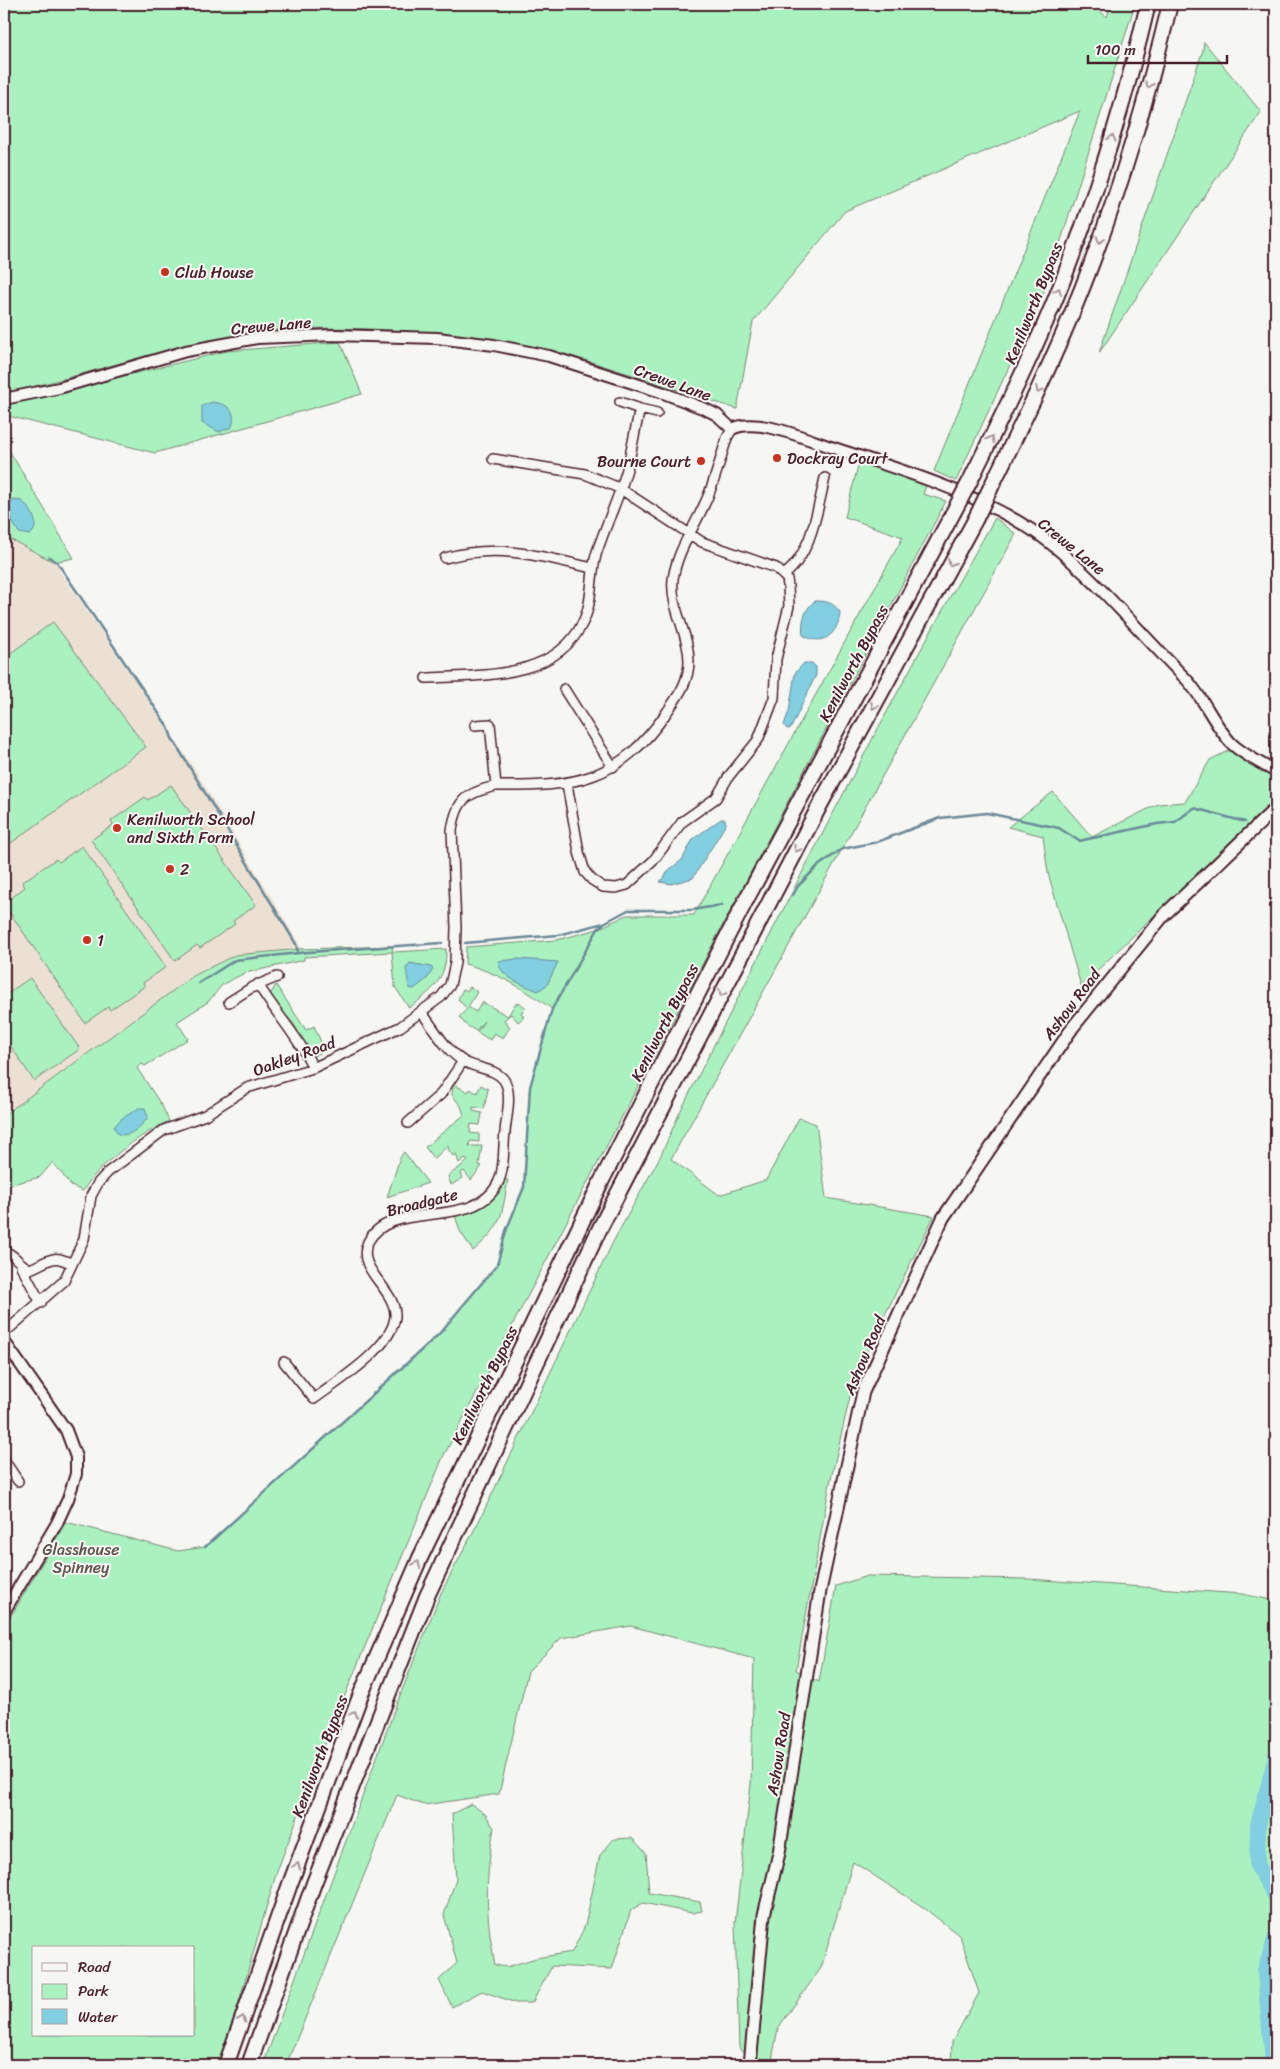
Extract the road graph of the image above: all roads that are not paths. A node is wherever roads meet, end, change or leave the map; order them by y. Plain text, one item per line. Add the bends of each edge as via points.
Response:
1 (1148, 4) edge
2 (1170, 4) edge
3 (4, 399) edge
4 (620, 402) dead end
5 (640, 409) junction
6 (657, 413) dead end
7 (732, 429) junction
8 (493, 459) dead end
9 (825, 478) dead end
10 (619, 488) junction
11 (689, 533) junction
12 (445, 558) dead end
13 (592, 568) junction
14 (784, 575) junction
15 (426, 678) dead end
16 (564, 689) dead end
17 (475, 725) dead end
18 (613, 767) junction
19 (1276, 772) edge
20 (567, 784) junction
21 (496, 786) junction
22 (1276, 808) edge
23 (277, 977) dead end
24 (258, 984) junction
25 (229, 1002) dead end
26 (422, 1012) junction
27 (463, 1061) junction
28 (313, 1068) junction
29 (408, 1123) dead end
30 (4, 1250) edge
31 (72, 1264) junction
32 (21, 1266) junction
33 (41, 1303) junction
34 (4, 1333) edge
35 (4, 1341) edge
36 (284, 1362) dead end
37 (4, 1460) edge
38 (18, 1481) dead end
39 (4, 1612) edge
40 (226, 2065) edge
41 (249, 2065) edge
42 (750, 2065) edge

40 -> 1 highway, Kenilworth Bypass, bridge via 361,1694 420,1558 602,1180 1014,392 1063,279 1105,161
2 -> 41 highway, bridge via 1120,185 1083,287 1043,381 975,520 820,805 570,1291 427,1596 314,1883
3 - 7 street, Crewe Lane via 59,388 186,351 257,338 334,335 437,338 549,356 704,409 717,415
4 - 5 street
5 - 6 street
5 - 10 street
7 - 11 street via 706,501
7 - 19 street, Crewe Lane via 747,425 774,429 883,464 1002,513 1049,542 1093,581 1188,682 1231,743
8 - 10 street via 585,474
9 - 14 street via 806,546 797,563
10 - 11 street
10 - 13 street
11 - 14 street via 712,548 771,565
11 - 18 street via 673,580 676,610 689,659 686,680 660,722 636,750
12 - 13 street via 466,552 503,551
13 - 15 street via 584,619 574,637 546,660 525,668 491,674 458,672
14 - 20 street via 789,606 776,659 774,698 758,740 716,798 682,822 653,861 627,885 609,888 596,884 585,872
16 - 18 street
17 - 21 street via 490,724
18 - 20 street
20 - 21 street
21 - 26 street, Oakley Road via 466,796 454,816 454,973 450,986 441,997
22 - 42 main road, Ashow Road via 1164,915 1073,1027 943,1218 863,1392 820,1592 779,1853 764,1915
23 - 24 street
24 - 25 street
24 - 28 street via 297,1037
26 - 27 street, Broadgate
26 - 28 street, Oakley Road via 400,1028
27 - 29 street via 441,1094
27 - 36 street, Broadgate via 498,1074 508,1088 500,1179 488,1196 469,1206 446,1214 403,1219 371,1237 365,1251 366,1259 390,1296 395,1317 372,1354 314,1399
28 - 31 street, Oakley Road via 246,1088 205,1115 164,1130 108,1172 91,1196 84,1239
30 - 32 street
31 - 32 street via 57,1258 30,1269
31 - 33 street, Oakley Road via 57,1289
32 - 33 street
33 - 34 street, Oakley Road
35 - 39 street via 66,1430 76,1457 76,1474 57,1523
37 - 38 street

